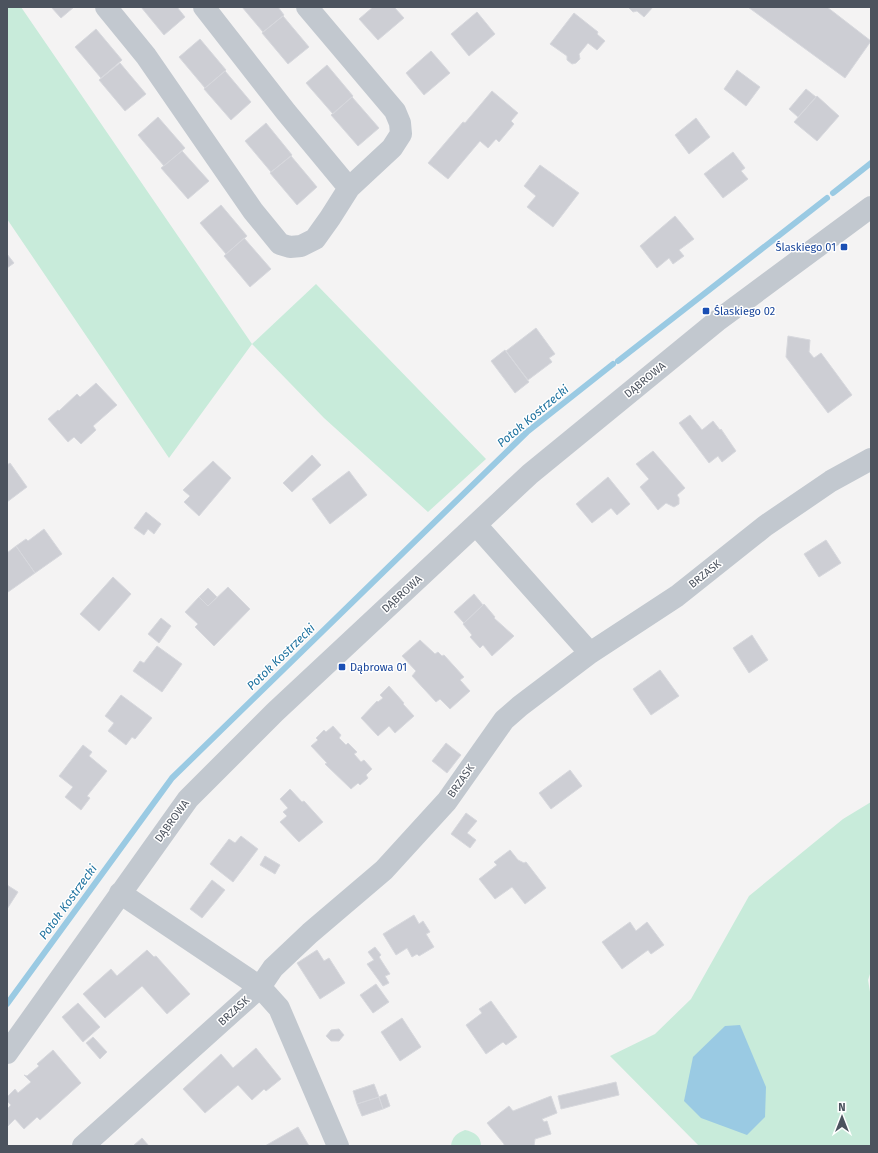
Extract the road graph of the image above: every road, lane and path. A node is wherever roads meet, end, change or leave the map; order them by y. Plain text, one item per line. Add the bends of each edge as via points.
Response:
1 (106, 7) edge
2 (204, 7) edge
3 (307, 7) edge
4 (349, 188) junction
5 (871, 207) edge
6 (871, 459) edge
7 (477, 526) junction
8 (590, 653) junction
9 (120, 893) junction
10 (260, 987) junction
11 (9, 1047) edge
12 (83, 1146) edge
13 (338, 1146) edge

1 - 4 street via 146,56 252,211 280,244 290,247 301,246 315,239
2 - 4 street
3 - 4 street via 395,111 400,124 401,134 392,148
5 - 7 street, DĄBROWA via 717,321 645,379 530,474
6 - 8 street, BRZASK via 831,480 765,526 677,596
7 - 8 street
7 - 9 street, DĄBROWA via 336,654 188,799
8 - 10 street, BRZASK via 504,720 447,801 384,870 310,933 273,968
9 - 10 street
9 - 11 street, DĄBROWA
10 - 12 street, BRZASK
10 - 13 street via 279,1008

